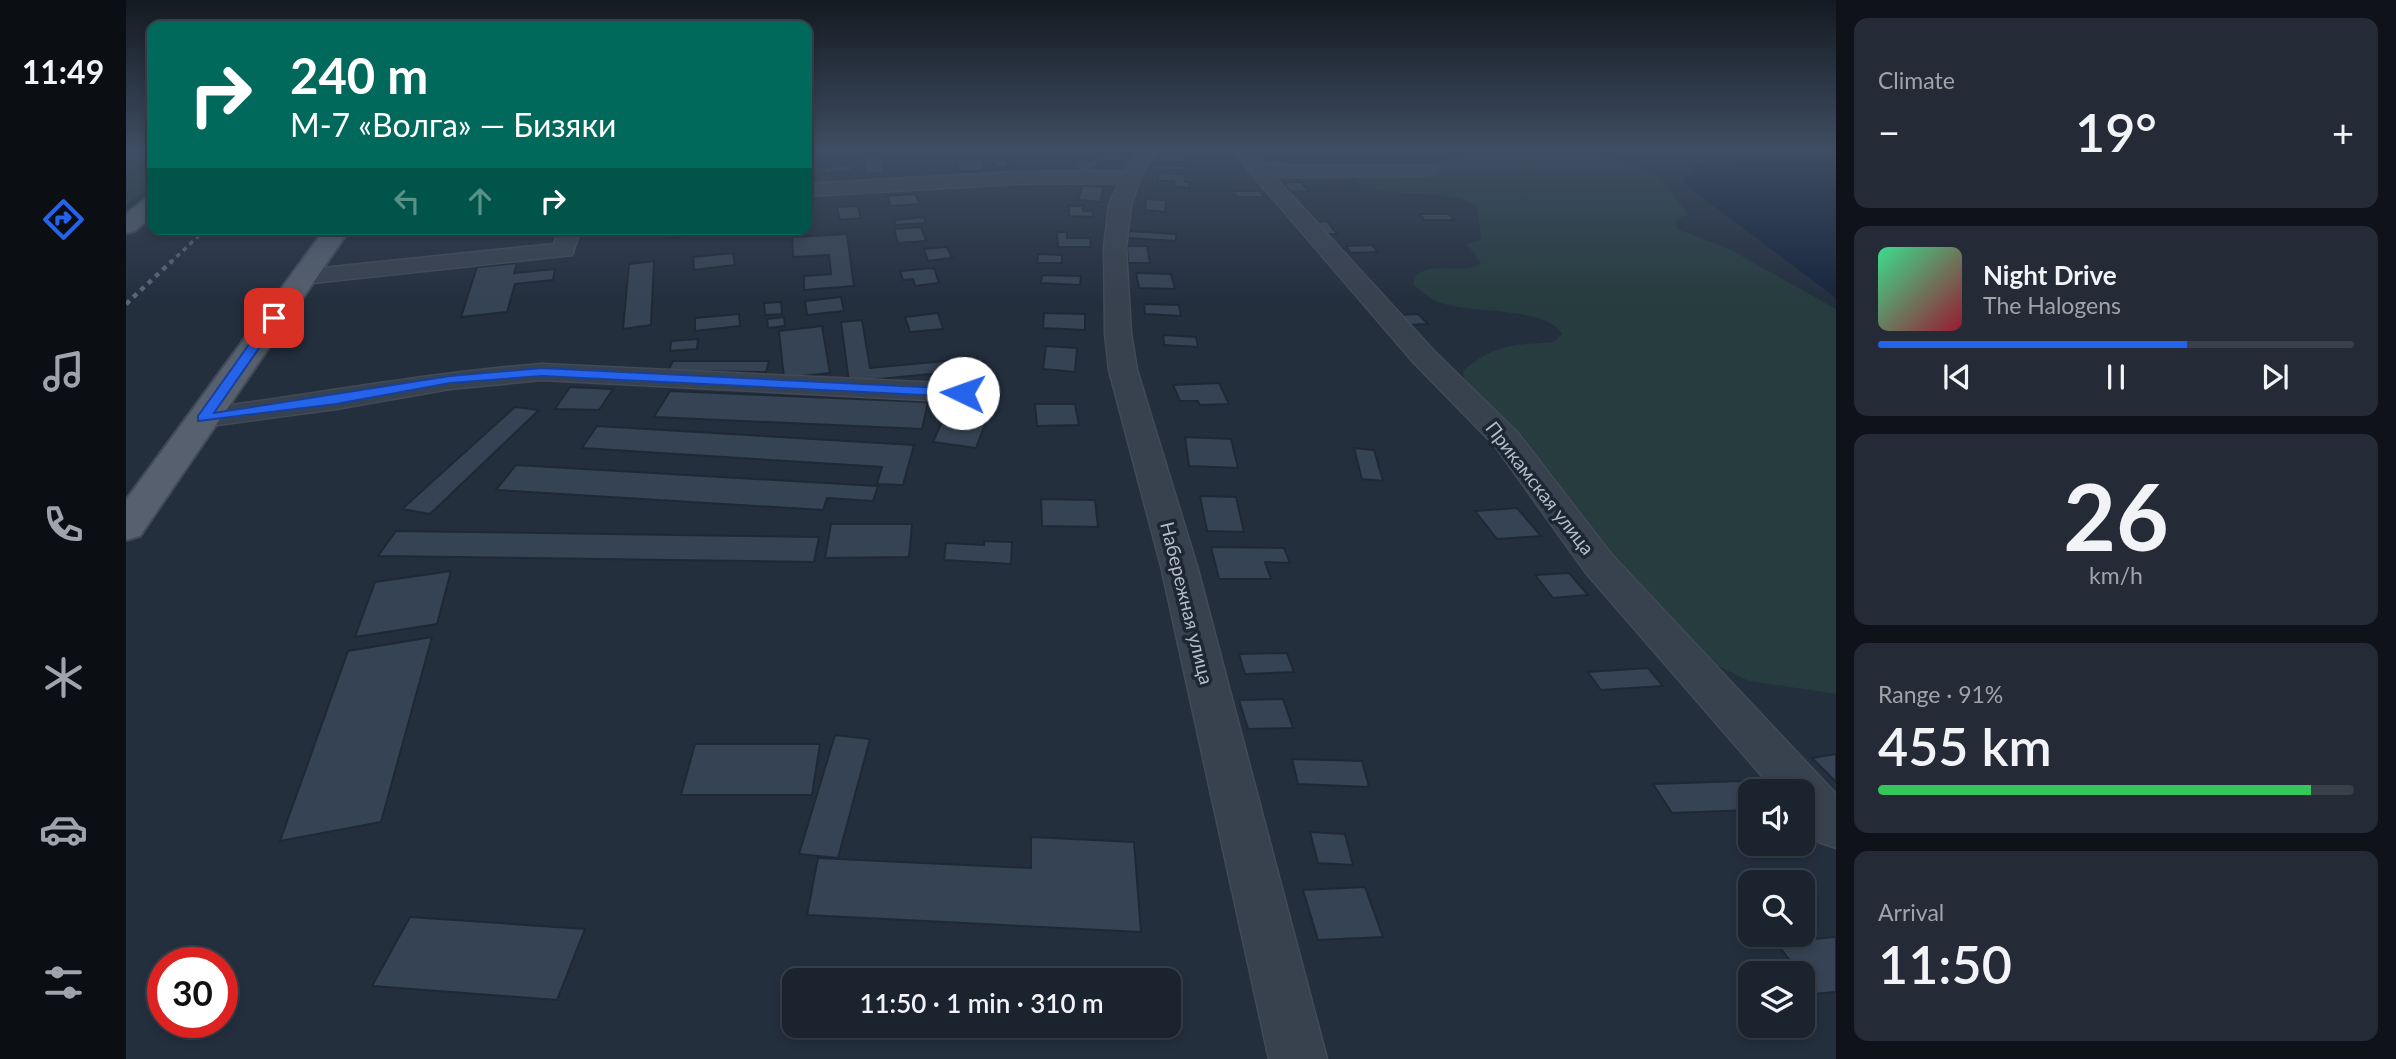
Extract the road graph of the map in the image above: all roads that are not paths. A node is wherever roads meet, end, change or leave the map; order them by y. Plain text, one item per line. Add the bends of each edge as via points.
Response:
1 (1122, 200) edge
2 (1285, 200) edge
3 (147, 209) edge
4 (126, 226) edge
5 (334, 235) edge
6 (567, 240) edge
7 (303, 277) junction
8 (963, 393) dead end
9 (203, 418) junction
10 (126, 527) edge
11 (1836, 827) edge
12 (1298, 1059) edge

1 - 12 street, Набережная улица via 1115,248 1124,370 1180,566
2 - 11 street, Прикамская улица via 1424,357 1506,439 1599,564
3 - 4 main road
5 - 7 main road
6 - 7 street
7 - 9 main road
8 - 9 street via 542,372 450,380
9 - 10 main road

